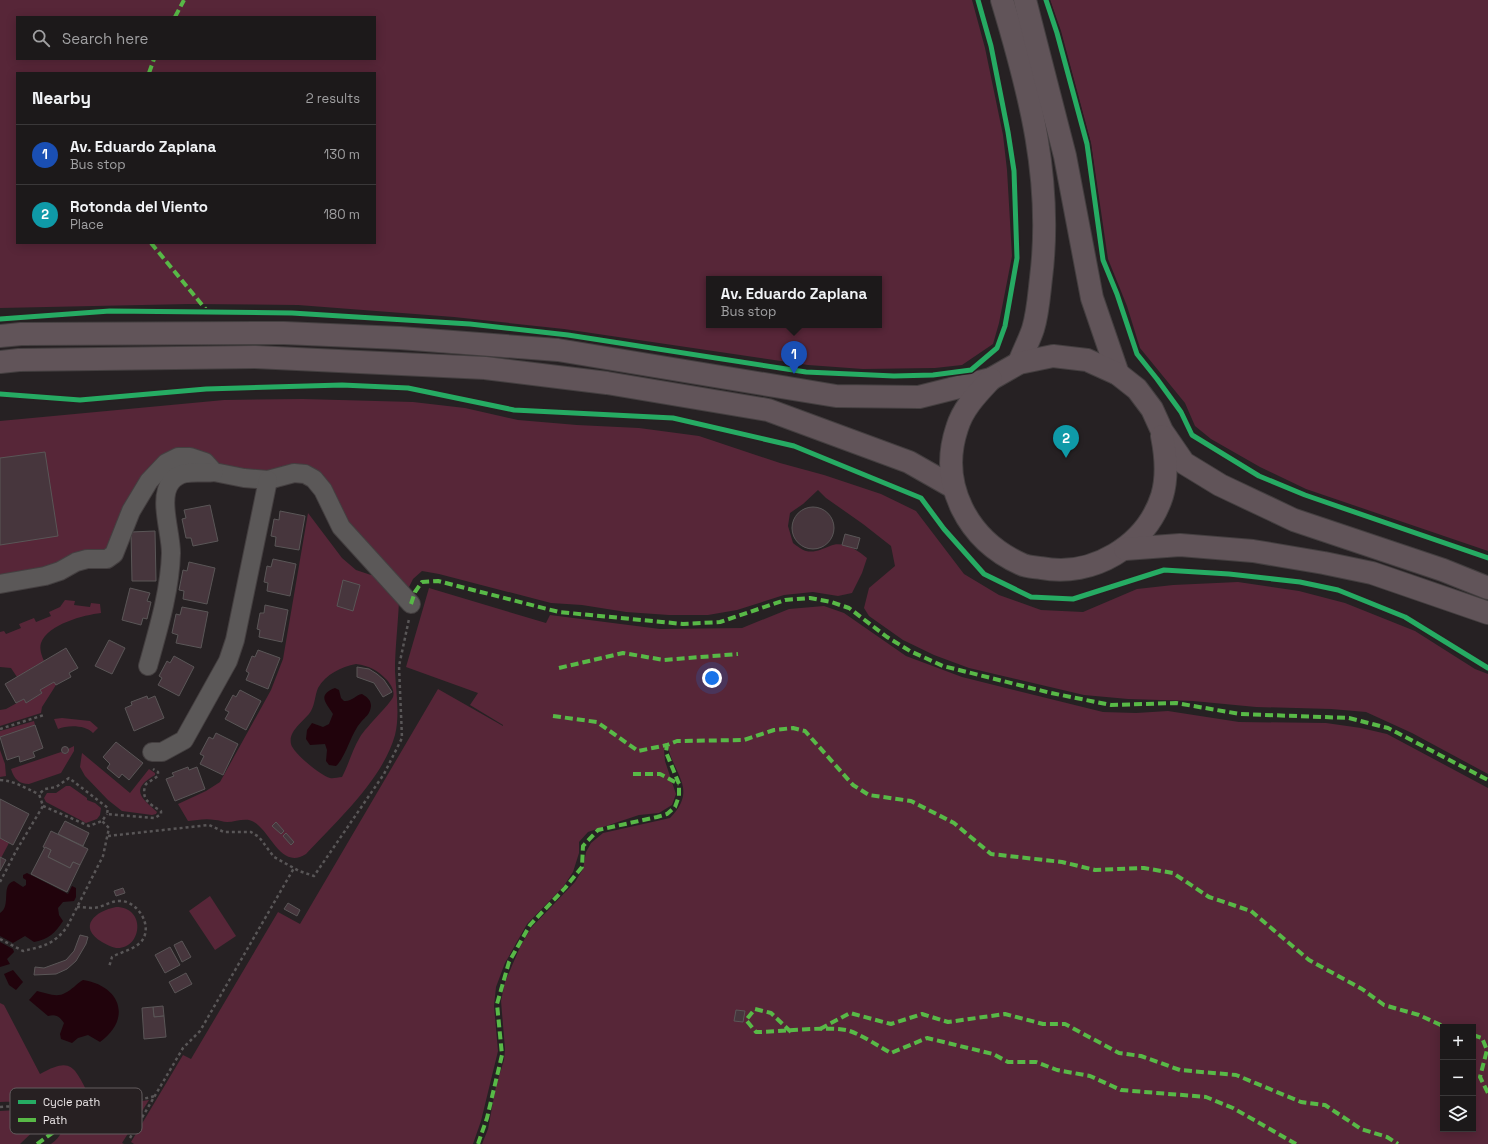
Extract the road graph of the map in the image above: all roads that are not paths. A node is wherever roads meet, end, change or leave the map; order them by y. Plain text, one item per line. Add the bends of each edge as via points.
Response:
1 (1002, 0) edge
2 (1025, 0) edge
3 (0, 336) edge
4 (0, 362) edge
5 (1019, 363) junction
6 (1118, 374) junction
7 (991, 379) junction
8 (1162, 431) junction
9 (214, 472) junction
10 (268, 480) junction
11 (953, 486) junction
12 (1125, 549) junction
13 (0, 584) edge
14 (1488, 588) edge
15 (411, 604) road end
16 (1488, 613) edge
17 (148, 666) dead end
18 (152, 752) road end

1 - 5 main road via 1025,77 1041,157 1044,189 1044,252 1038,300 1033,328
2 - 6 main road via 1065,156 1092,298
3 - 7 main road via 284,333 400,338 558,350 836,396 919,397
4 - 11 main road via 255,357 485,368 599,382 768,410 909,462
5 - 6 main road via 1053,356 1080,359
5 - 7 main road
6 - 8 main road via 1137,389 1152,409
7 - 11 main road via 971,401 957,427 951,457
8 - 12 main road via 1167,463 1162,496 1148,525
8 - 14 main road via 1184,463 1220,485 1294,520 1443,570
9 - 10 lane
9 - 13 lane via 205,462 190,457 178,457 166,463 145,487 131,511 114,554 110,557 100,560 87,559 45,576
9 - 17 lane via 182,474 172,480 167,488 164,498 171,552 167,589
10 - 15 lane via 294,473 314,479 323,490 342,527
10 - 18 lane via 235,640 228,661 184,740 162,752
11 - 12 main road via 967,520 990,547 1022,565 1057,571 1093,566
12 - 16 main road via 1180,545 1254,551 1324,563 1372,574

